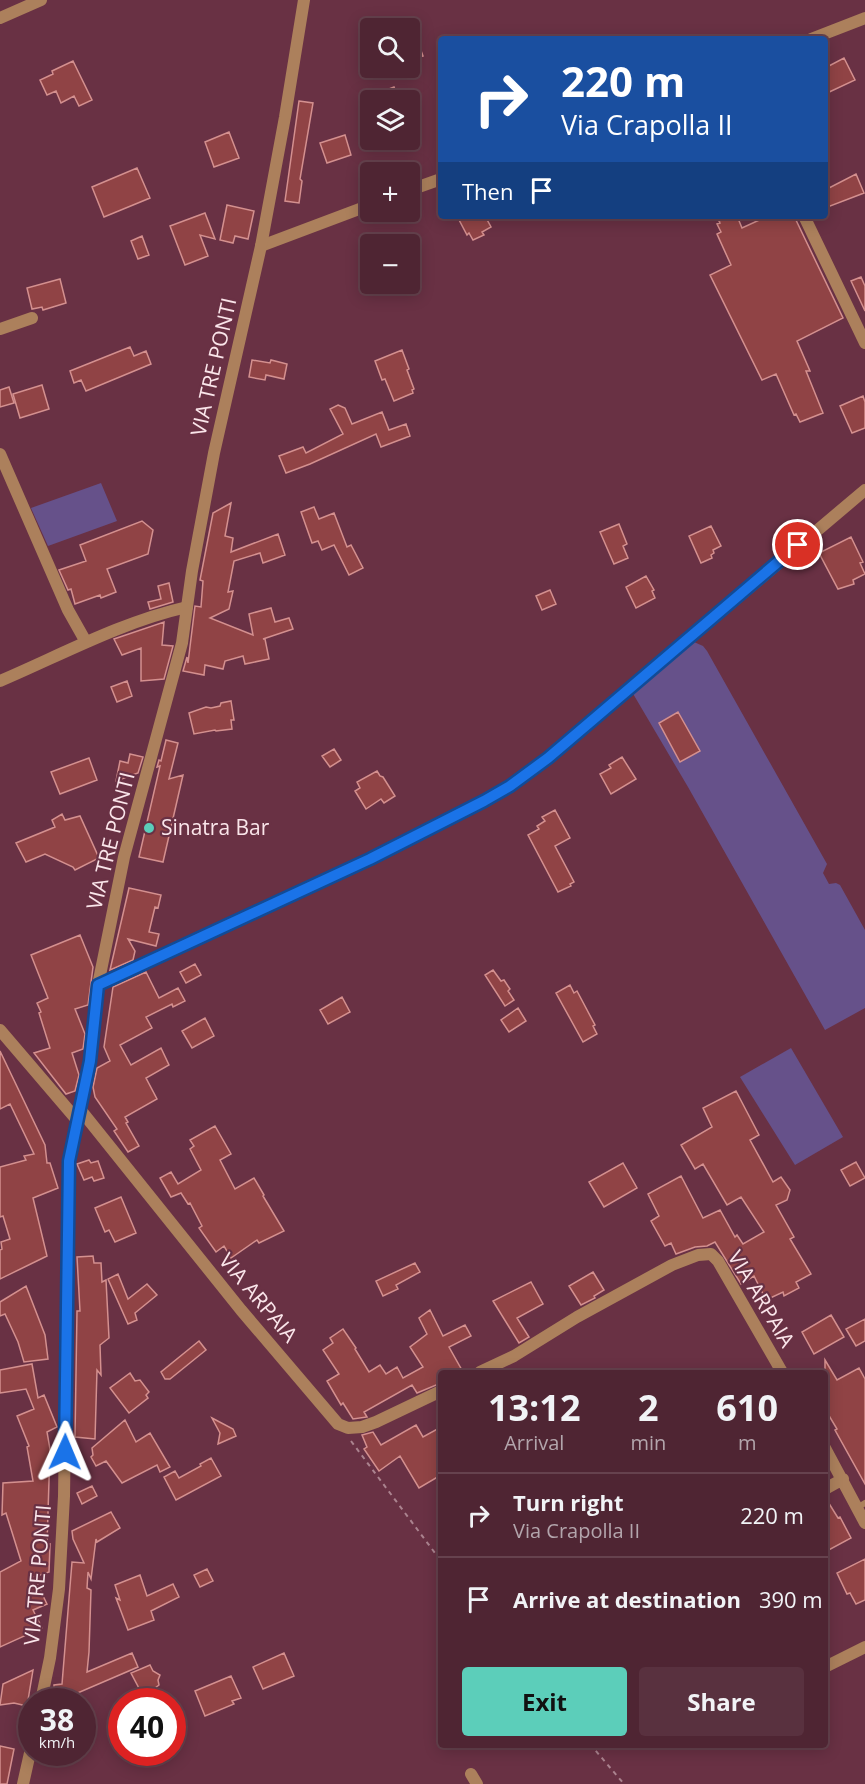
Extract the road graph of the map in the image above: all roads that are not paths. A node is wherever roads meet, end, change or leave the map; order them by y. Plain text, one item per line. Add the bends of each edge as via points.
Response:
1 (40, 0) edge
2 (304, 0) edge
3 (0, 18) edge
4 (865, 18) edge
5 (819, 36) edge
6 (438, 180) edge
7 (420, 186) edge
8 (360, 209) edge
9 (805, 219) edge
10 (261, 246) junction
11 (32, 318) dead end
12 (0, 328) edge
13 (865, 343) edge
14 (0, 454) edge
15 (865, 490) edge
16 (187, 607) junction
17 (86, 642) junction
18 (0, 681) edge
19 (98, 985) junction
20 (0, 1030) edge
21 (78, 1114) junction
22 (484, 1370) edge
23 (781, 1370) edge
24 (438, 1393) edge
25 (828, 1453) edge
26 (843, 1479) junction
27 (828, 1487) edge
28 (861, 1505) edge
29 (865, 1523) edge
30 (865, 1647) edge
31 (828, 1666) edge
32 (44, 1688) edge
33 (27, 1766) edge
34 (23, 1784) edge

1 - 3 street
2 - 10 street, VIA TRE PONTI
4 - 5 street
6 - 7 street
8 - 10 street
9 - 13 street
10 - 16 street, VIA TRE PONTI via 214,453
11 - 12 street
14 - 17 street via 68,610
15 - 19 street via 510,786 370,859
16 - 17 street
16 - 19 street, VIA TRE PONTI via 182,643 124,857
17 - 18 street
19 - 21 street, VIA TRE PONTI via 90,1061
20 - 21 street, VIA ARPAIA
21 - 24 street, VIA ARPAIA via 338,1424 362,1427
21 - 32 street, VIA TRE PONTI via 69,1161 59,1589
22 - 23 street, VIA ARPAIA via 672,1265 711,1254
25 - 26 street
26 - 27 street
26 - 28 street
28 - 29 street
30 - 31 street
33 - 34 street

